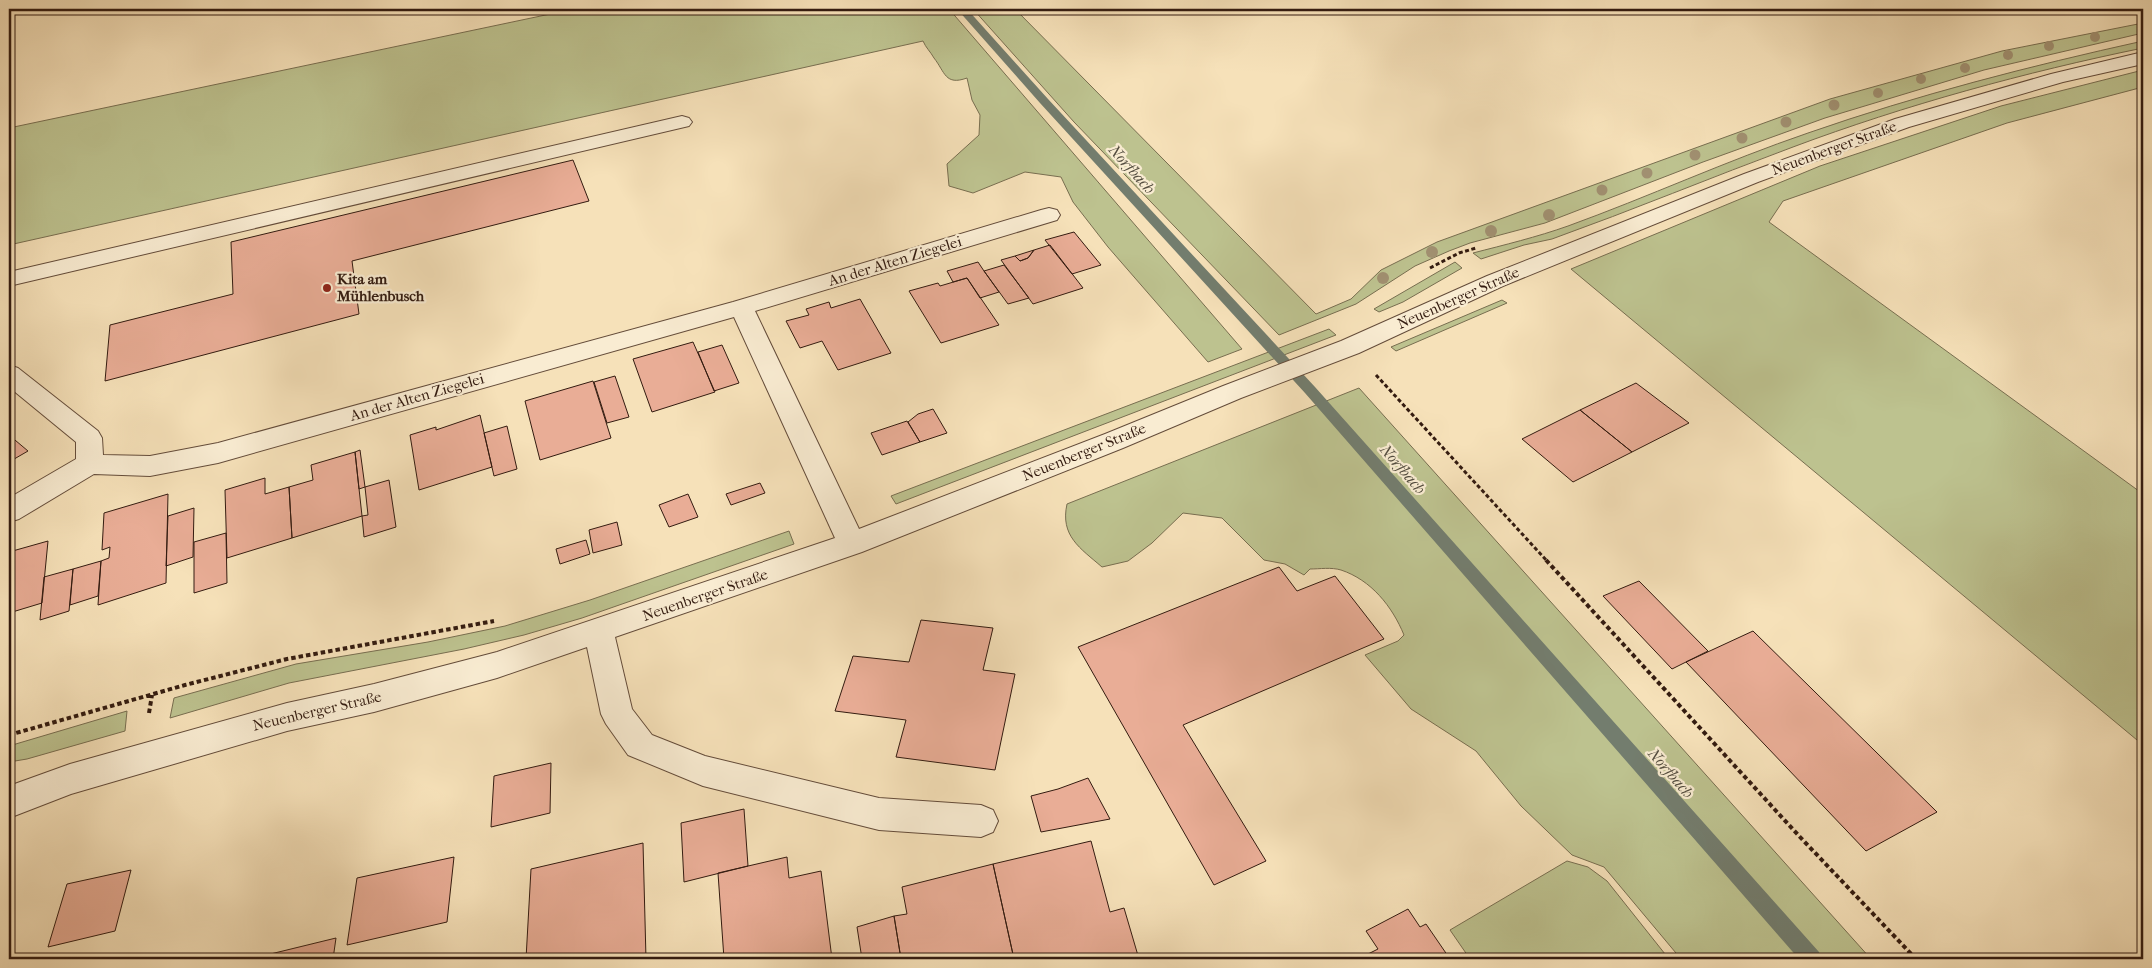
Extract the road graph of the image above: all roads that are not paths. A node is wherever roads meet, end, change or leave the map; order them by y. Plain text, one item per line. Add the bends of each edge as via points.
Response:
1 (2143, 58) edge
2 (682, 122) dead end
3 (1049, 215) dead end
4 (9, 279) edge
5 (742, 307) junction
6 (9, 374) edge
7 (90, 464) junction
8 (9, 511) edge
9 (852, 544) junction
10 (599, 632) junction
11 (9, 802) edge
12 (980, 821) dead end

1 - 9 street, Neuenberger Straße via 2058,78 1902,123 1751,178 1495,281 1344,349
2 - 4 street
3 - 5 street, An der Alten Ziegelei
5 - 7 street, An der Alten Ziegelei via 183,462 150,466
5 - 9 street
6 - 7 street via 89,438
7 - 8 street
9 - 10 street, Neuenberger Straße
10 - 11 street, Neuenberger Straße via 497,665 287,717 70,778
10 - 12 street via 617,714 640,745 703,771 879,814

